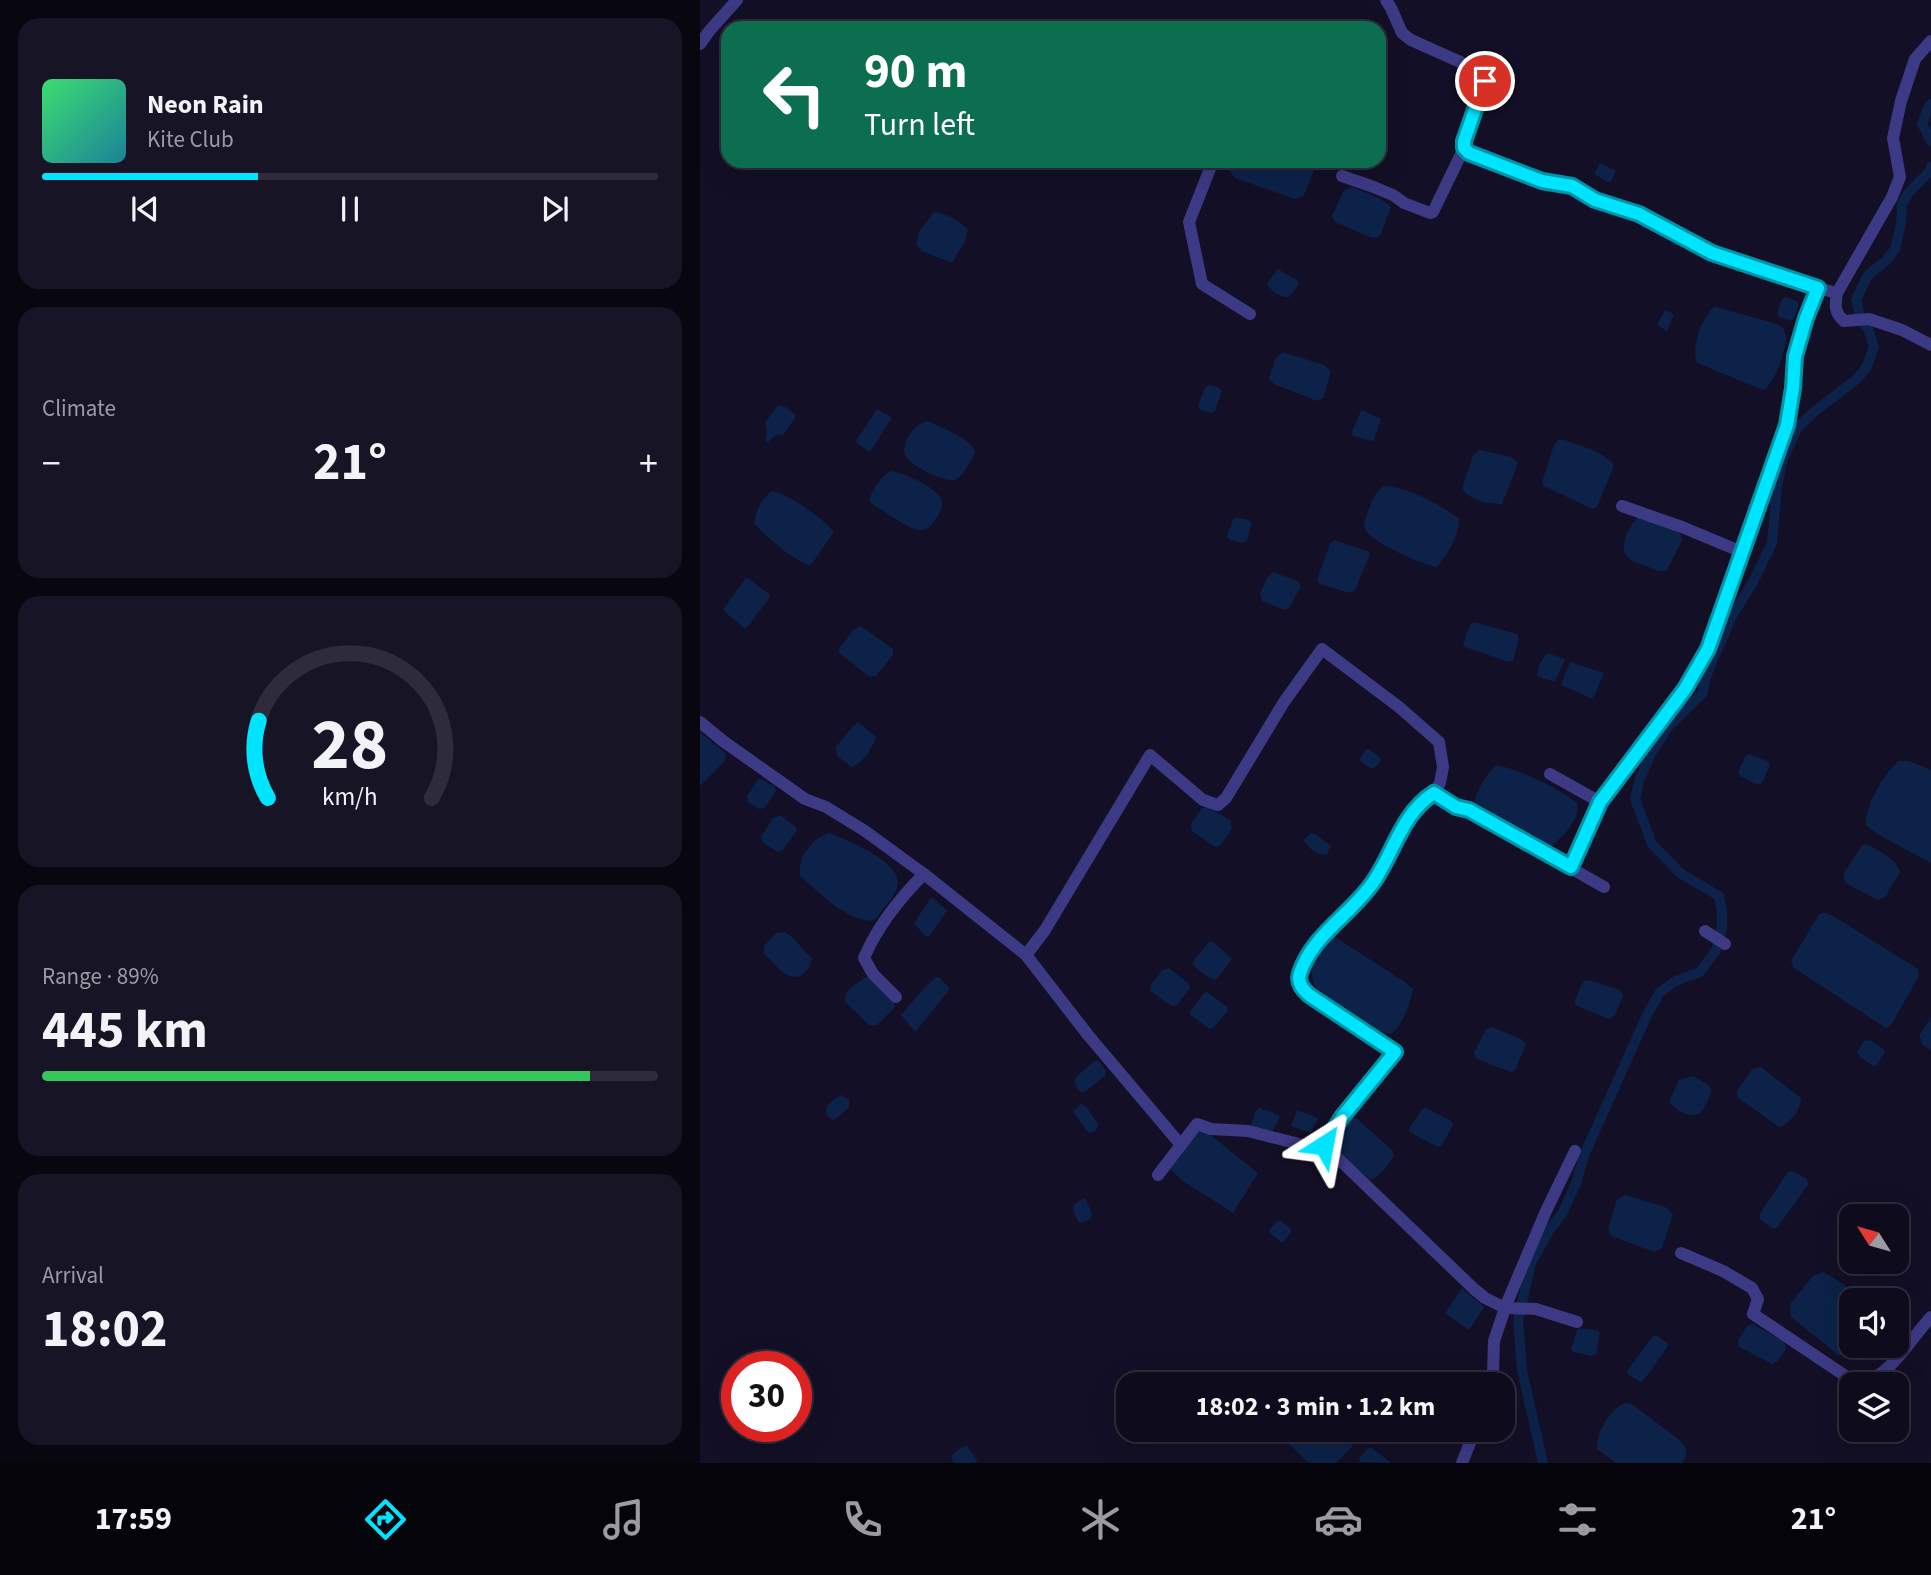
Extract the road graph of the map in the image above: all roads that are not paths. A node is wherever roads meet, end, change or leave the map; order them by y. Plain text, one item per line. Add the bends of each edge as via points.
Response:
1 (737, 0) edge
2 (1386, 0) edge
3 (1931, 41) edge
4 (700, 44) edge
5 (1464, 148) junction
6 (1210, 168) edge
7 (1342, 176) dead end
8 (1818, 288) junction
9 (1837, 293) junction
10 (1250, 314) dead end
11 (1931, 345) edge
12 (1622, 506) dead end
13 (1742, 552) junction
14 (700, 722) edge
15 (1549, 774) dead end
16 (1434, 793) junction
17 (1600, 802) junction
18 (1571, 867) junction
19 (924, 874) junction
20 (1604, 887) dead end
21 (1705, 931) dead end
22 (1726, 944) dead end
23 (1026, 955) junction
24 (896, 997) dead end
25 (1181, 1145) junction
26 (1324, 1145) junction
27 (1575, 1151) dead end
28 (1158, 1175) dead end
29 (1681, 1254) dead end
30 (1509, 1308) junction
31 (1931, 1317) edge
32 (1577, 1322) dead end
33 (1493, 1372) edge
34 (1470, 1442) edge
35 (1462, 1463) edge

1 - 4 street
2 - 5 street via 1402,33 1411,40 1483,75 1484,86
3 - 9 street via 1915,60 1901,101 1893,138 1900,177
5 - 7 street via 1430,213
5 - 8 street via 1639,214 1712,253
6 - 10 street via 1188,222 1202,284
8 - 9 street
8 - 13 street via 1795,356 1787,425
9 - 11 street via 1836,314 1843,321 1869,318
12 - 13 street
13 - 17 street via 1708,649 1685,689
14 - 19 street via 804,799 865,831
15 - 17 street
16 - 18 street
16 - 23 street via 1443,767 1439,741 1322,649 1218,805 1203,800 1150,755
16 - 26 street via 1400,830 1373,882 1313,946 1298,975 1301,988 1309,995 1395,1052
17 - 18 street
18 - 20 street
19 - 23 street
19 - 24 street via 880,925 863,958
21 - 22 street
23 - 25 street
25 - 26 street via 1197,1124
25 - 28 street
26 - 30 street via 1474,1289
27 - 30 street
29 - 31 street via 1723,1270 1752,1288 1758,1299 1753,1314 1847,1377 1863,1381 1877,1376
30 - 32 street via 1536,1309
30 - 33 street via 1494,1341
34 - 35 street

